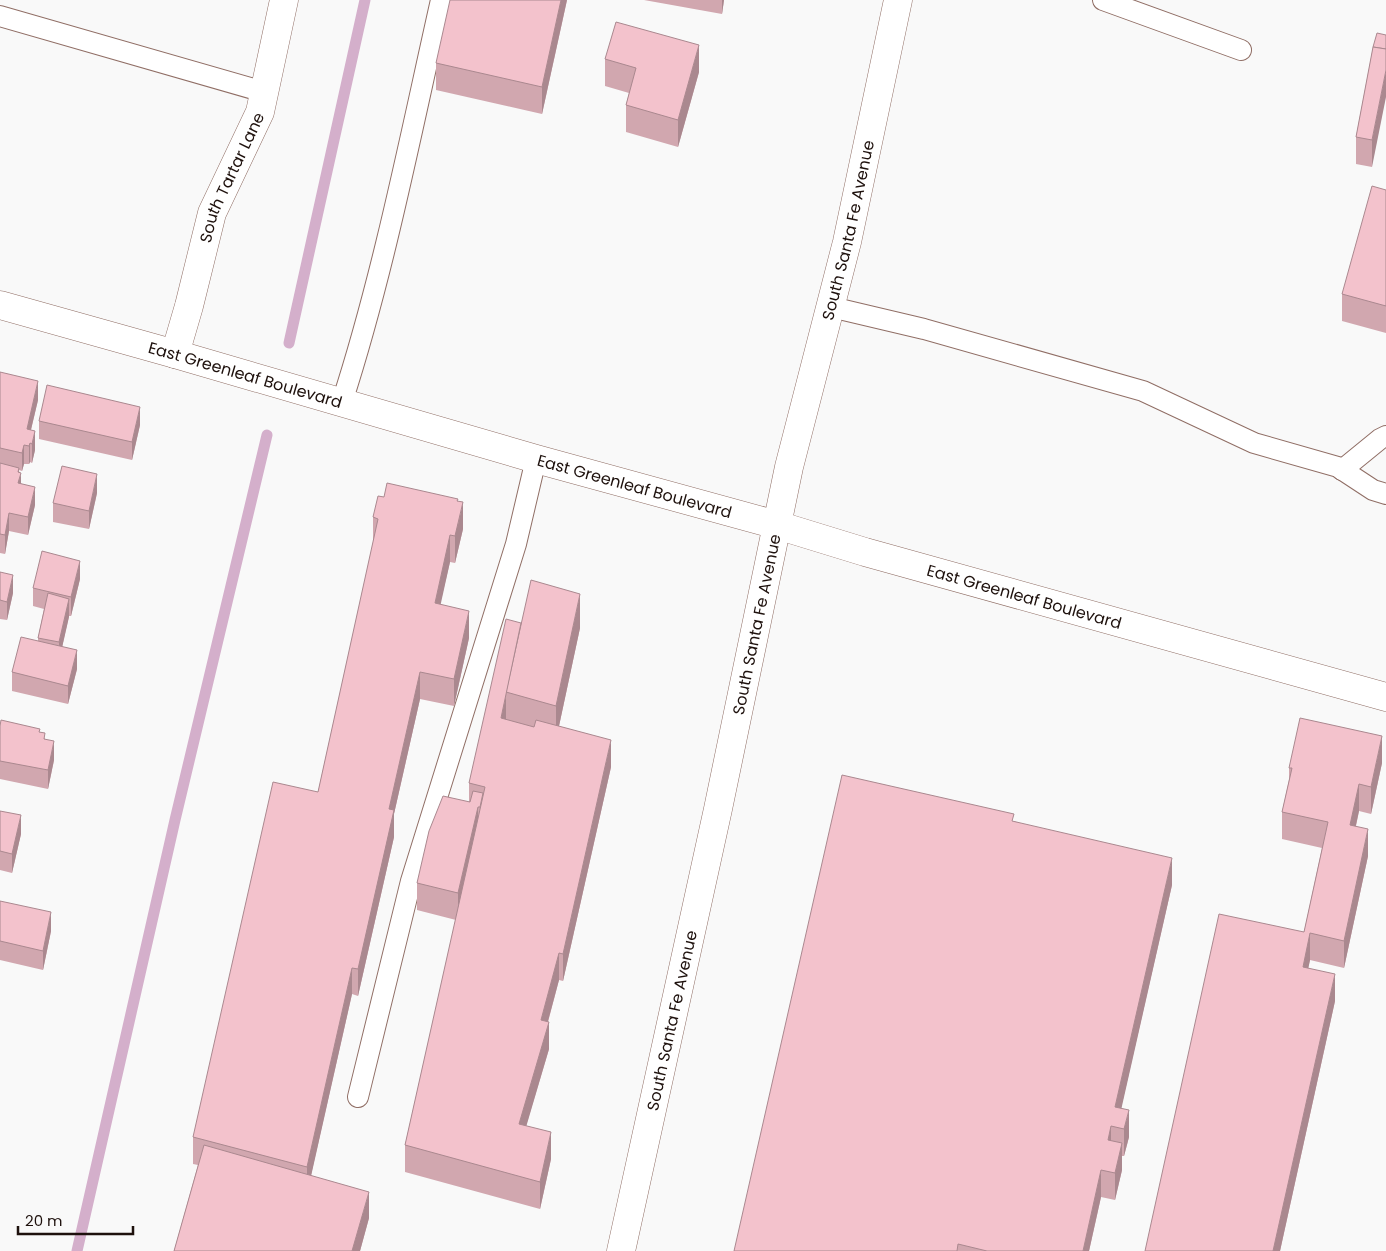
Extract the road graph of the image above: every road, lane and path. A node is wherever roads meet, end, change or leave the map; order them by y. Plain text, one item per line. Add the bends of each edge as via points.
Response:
1 (284, 0) edge
2 (441, 0) edge
3 (898, 0) edge
4 (1103, 0) edge
5 (0, 16) edge
6 (1241, 50) dead end
7 (264, 92) junction
8 (0, 305) edge
9 (831, 307) junction
10 (175, 354) junction
11 (342, 402) junction
12 (1386, 436) edge
13 (536, 459) junction
14 (1342, 470) junction
15 (1386, 494) edge
16 (777, 525) junction
17 (1386, 697) edge
18 (358, 1097) dead end
19 (621, 1251) edge

1 - 7 street, South Tartar Lane
2 - 11 lane via 387,235
3 - 9 street, South Santa Fe Avenue via 848,242
4 - 6 lane
5 - 7 lane
7 - 10 street, South Tartar Lane via 260,112 212,213
8 - 10 street, East Greenleaf Boulevard
9 - 14 lane via 1142,391 1254,443
9 - 16 street, South Santa Fe Avenue
10 - 11 street, East Greenleaf Boulevard
11 - 13 street, East Greenleaf Boulevard
12 - 14 lane
13 - 16 street, East Greenleaf Boulevard
13 - 18 lane via 516,544 411,881
14 - 15 lane via 1373,490
16 - 17 street, East Greenleaf Boulevard
16 - 19 street, South Santa Fe Avenue

